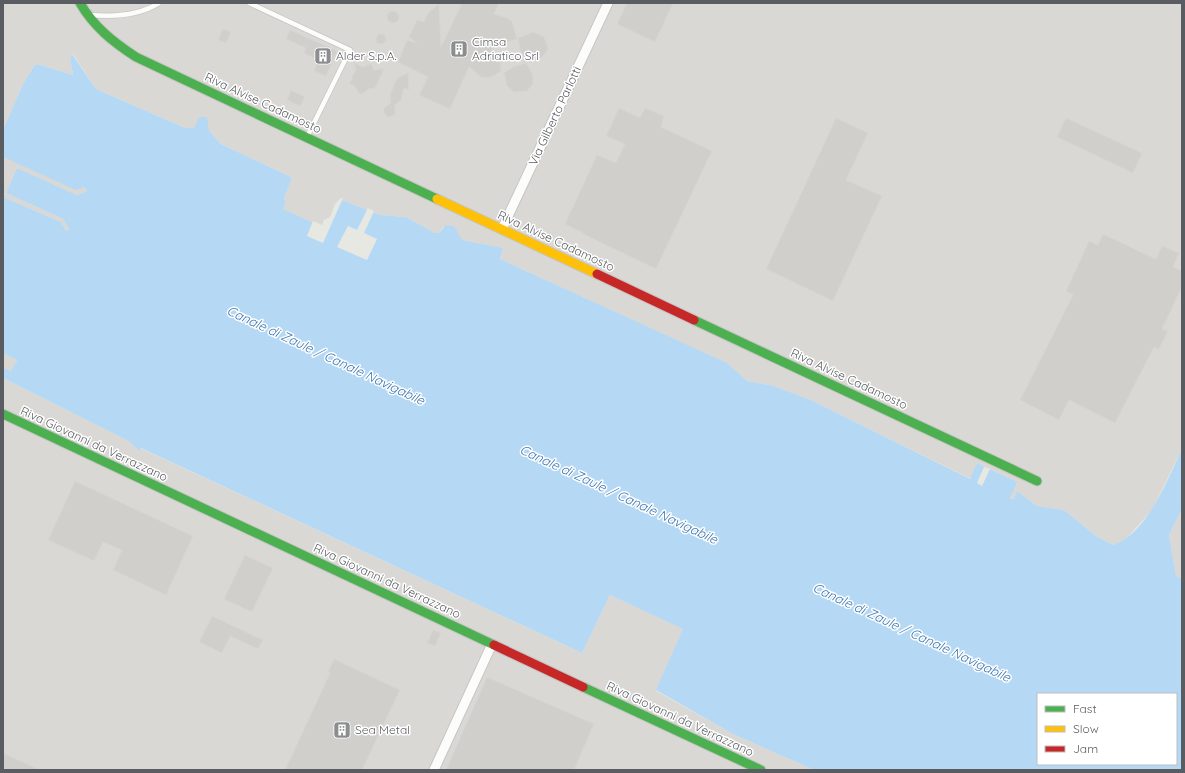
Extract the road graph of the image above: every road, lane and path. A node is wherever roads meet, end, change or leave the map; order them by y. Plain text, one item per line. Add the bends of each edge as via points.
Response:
1 (80, 3) edge
2 (159, 3) edge
3 (249, 3) edge
4 (608, 3) edge
5 (87, 15) junction
6 (307, 137) junction
7 (502, 229) junction
8 (3, 414) edge
9 (1037, 481) dead end
10 (492, 644) junction
11 (434, 770) edge
12 (761, 770) edge

1 - 5 street, Riva Alvise Cadamosto
2 - 5 lane via 133,13
3 - 6 lane via 350,50
4 - 7 street, Via Gilberto Parlotti
5 - 6 street, Riva Alvise Cadamosto via 118,46 136,57
6 - 7 street, Riva Alvise Cadamosto
7 - 9 street, Riva Alvise Cadamosto
8 - 10 street, Riva Giovanni da Verrazzano
10 - 11 street
10 - 12 street, Riva Giovanni da Verrazzano

